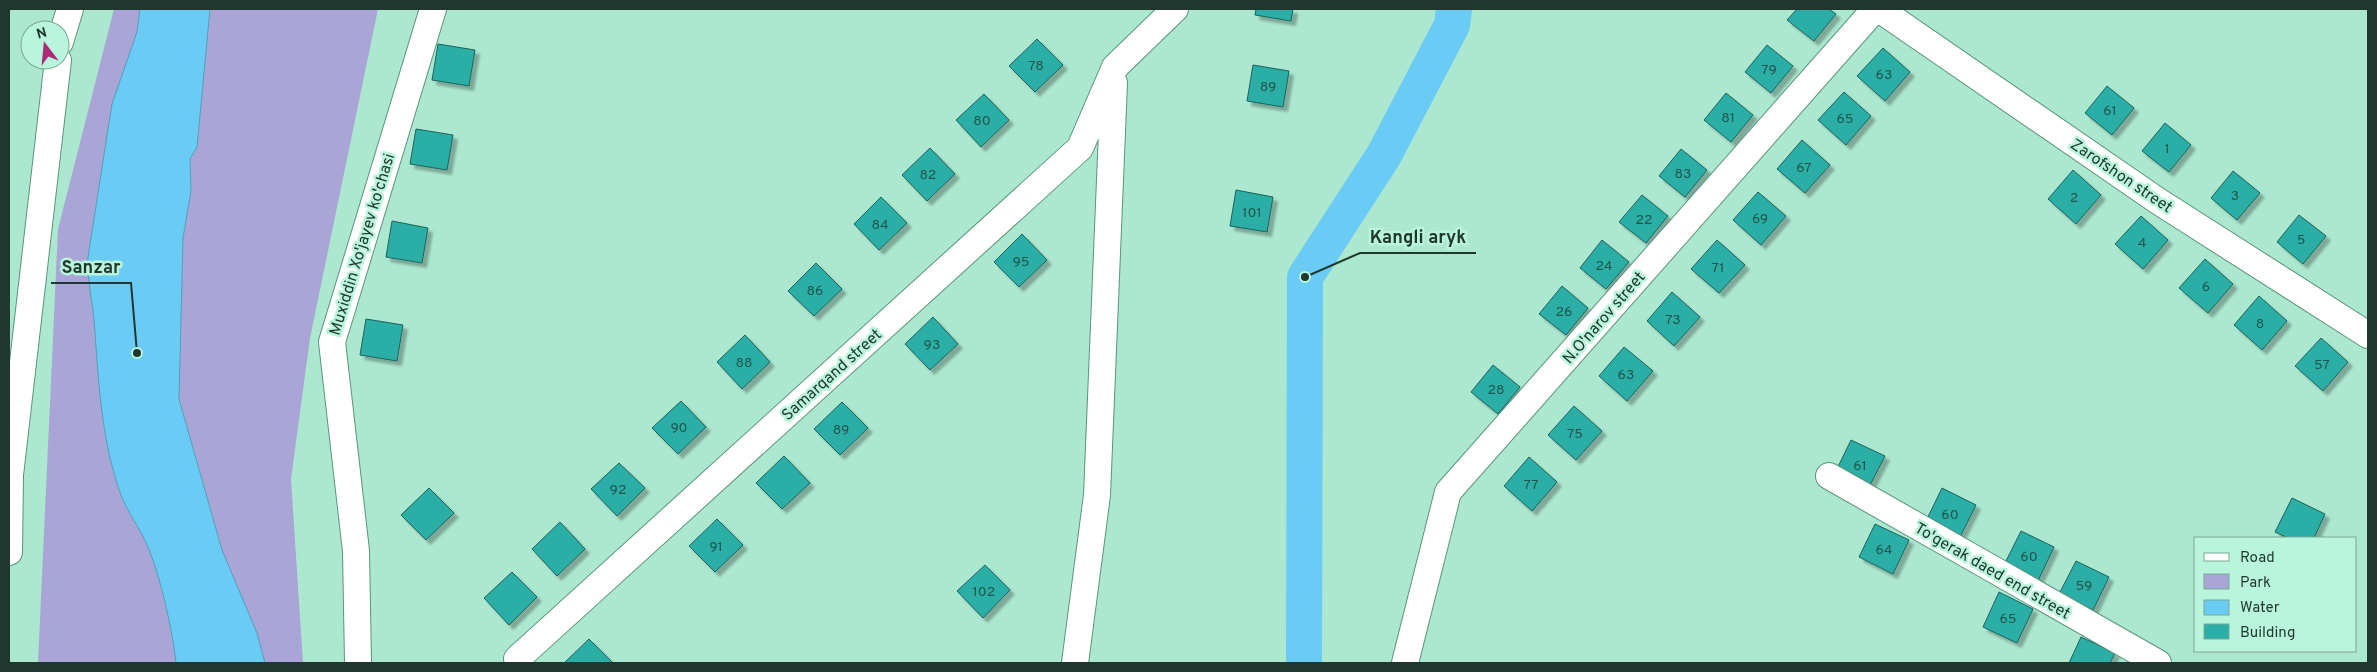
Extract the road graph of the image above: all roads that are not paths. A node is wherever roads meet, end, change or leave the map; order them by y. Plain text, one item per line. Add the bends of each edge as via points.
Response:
1 (432, 9) edge
2 (1175, 9) edge
3 (1875, 9) edge
4 (1880, 9) edge
5 (1115, 67) junction
6 (57, 70) edge
7 (2368, 335) edge
8 (1829, 476) dead end
9 (9, 552) edge
10 (517, 660) dead end
11 (358, 663) edge
12 (1075, 663) edge
13 (1405, 663) edge
14 (2158, 663) edge

1 - 11 street, Muxiddin Xo'jayev ko'chasi via 332,342 356,551
2 - 5 street, Samarqand street
3 - 13 street, N.O'narov street via 1448,492
4 - 7 street, Zarofshon street via 2158,201
5 - 10 street, Samarqand street via 1080,148
5 - 12 street via 1097,496
6 - 9 street via 10,475
8 - 14 street, To'gerak daed end street

